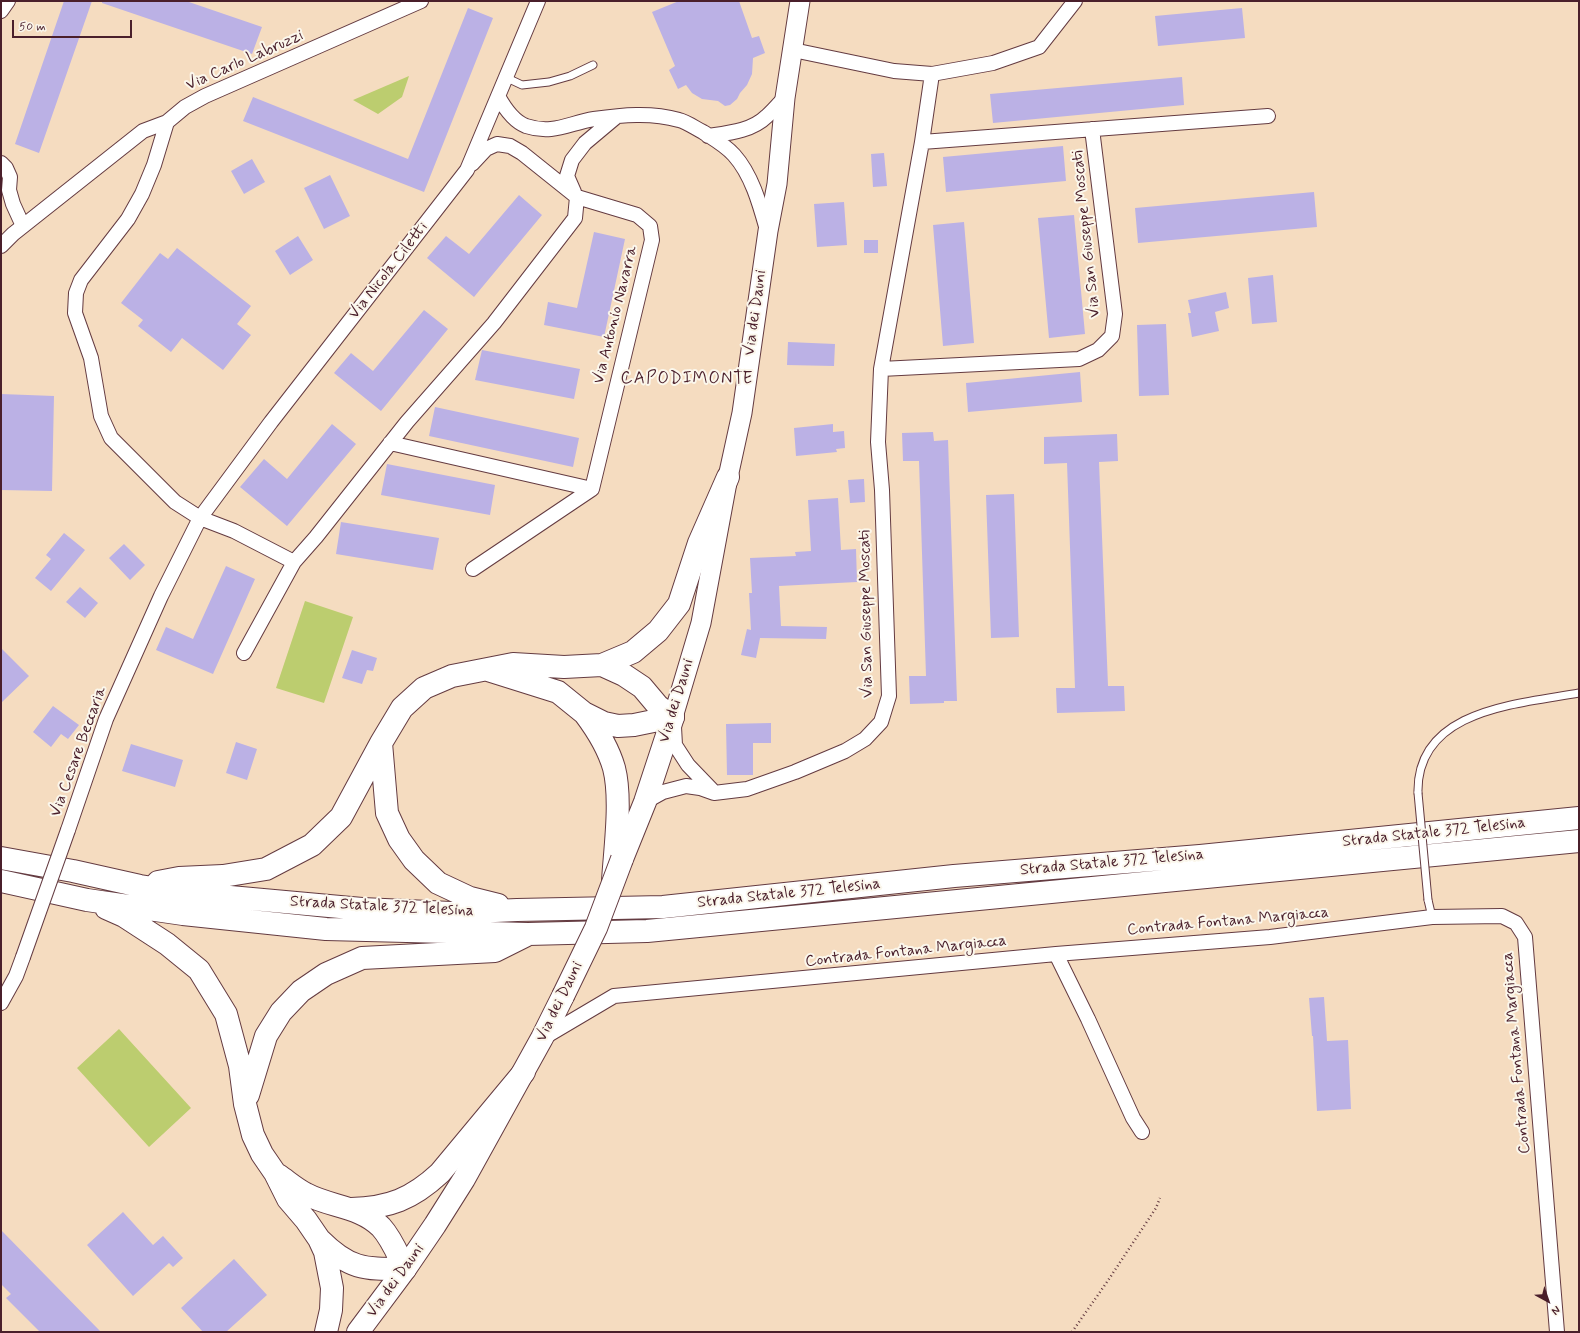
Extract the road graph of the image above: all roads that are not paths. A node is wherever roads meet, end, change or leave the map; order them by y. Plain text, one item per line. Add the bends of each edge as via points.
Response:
1 (8, 1) edge
2 (421, 1) edge
3 (538, 1) edge
4 (1075, 1) edge
5 (799, 2) edge
6 (1, 11) edge
7 (793, 50) junction
8 (592, 65) dead end
9 (932, 74) junction
10 (505, 77) junction
11 (498, 96) junction
12 (785, 98) junction
13 (1268, 116) dead end
14 (616, 117) junction
15 (167, 122) junction
16 (1092, 129) junction
17 (708, 136) junction
18 (922, 142) junction
19 (1, 163) edge
20 (466, 170) junction
21 (577, 197) junction
22 (24, 226) junction
23 (768, 231) junction
24 (1, 246) edge
25 (881, 369) junction
26 (390, 443) junction
27 (728, 477) junction
28 (592, 489) junction
29 (200, 518) junction
30 (294, 562) junction
31 (473, 569) dead end
32 (244, 653) dead end
33 (602, 665) junction
34 (488, 670) junction
35 (1579, 693) edge
36 (584, 713) junction
37 (673, 717) junction
38 (381, 743) junction
39 (714, 793) junction
40 (645, 802) junction
41 (1579, 818) edge
42 (1579, 841) edge
43 (1, 858) edge
44 (1, 881) edge
45 (613, 885) junction
46 (140, 886) junction
47 (87, 900) junction
48 (517, 910) junction
49 (1432, 917) junction
50 (528, 934) junction
51 (1056, 954) junction
52 (1, 1003) edge
53 (542, 1038) junction
54 (524, 1072) junction
55 (245, 1104) junction
56 (1142, 1132) dead end
57 (275, 1173) junction
58 (349, 1209) junction
59 (319, 1239) junction
60 (405, 1270) junction
61 (326, 1332) edge
62 (358, 1332) edge
63 (1557, 1332) edge

1 - 6 street
2 - 15 street, Via Carlo Labruzzi via 205,96 185,107
3 - 10 street, Via Nicola Ciletti
4 - 9 street via 1039,47 993,63
5 - 7 main road, Via dei Dauni
7 - 9 street via 894,71
7 - 12 main road, Via dei Dauni
8 - 10 lane via 570,76 548,82 522,85
9 - 18 street, Via San Giuseppe Moscati
10 - 11 street, Via Nicola Ciletti
11 - 14 street via 506,110 516,119 539,129 552,130 592,119
11 - 20 street, Via Nicola Ciletti
12 - 17 street via 767,117 751,127
12 - 23 main road, Via dei Dauni via 777,184
13 - 16 street, Via San Giuseppe Moscati
14 - 17 street via 637,114 679,120
14 - 21 street via 585,143 572,160 567,176
15 - 22 street, Via Carlo Labruzzi via 143,131
15 - 29 street via 142,194 128,219 81,280 76,294 75,313 92,358 100,416 111,438 175,502
16 - 18 street, Via San Giuseppe Moscati
16 - 25 street, Via San Giuseppe Moscati via 1115,314 1112,336 1098,350 1078,359
17 - 23 street via 720,142 735,156 760,205
18 - 25 street, Via San Giuseppe Moscati
19 - 22 street via 10,178 11,197
20 - 21 street, Via Antonio Navarra via 486,149 497,144 510,146
20 - 29 street, Via Nicola Ciletti
21 - 26 street via 575,218 494,323
21 - 28 street, Via Antonio Navarra via 637,215 650,226 652,240
22 - 24 street, Via Carlo Labruzzi
23 - 27 main road, Via dei Dauni via 742,413
25 - 39 street, Via San Giuseppe Moscati via 878,442 889,696 881,722 865,739 845,751 747,789
26 - 28 street
26 - 30 street
27 - 33 main road via 698,543 679,604 658,631 632,652
27 - 37 main road, Via dei Dauni via 701,623
28 - 31 street
29 - 30 street
29 - 52 street, Via Cesare Beccaria, bridge via 161,596 106,719 16,976
30 - 32 street
33 - 34 main road via 564,667 513,664
33 - 37 main road via 642,687 658,706
34 - 36 main road via 558,692
34 - 38 main road via 452,676 424,688 402,708
35 - 49 lane, bridge via 1489,709 1459,722 1434,742 1423,760 1417,781 1428,900
36 - 37 main road via 604,723 618,726
36 - 45 main road via 604,742 616,779
37 - 39 street via 675,745 688,765
37 - 40 main road, Via dei Dauni
38 - 46 main road via 341,817 312,845 266,869 223,876 179,878
38 - 48 main road via 387,813 399,839 414,860 438,883 470,898
39 - 40 street, Via San Giuseppe Moscati via 686,786 663,792
40 - 45 main road, Via dei Dauni, bridge
41 - 48 main road, Strada Statale 372 Telesina via 1200,856 954,876 664,907
42 - 50 main road, Strada Statale 372 Telesina via 647,932
43 - 46 main road, Strada Statale 372 Telesina
44 - 47 main road, Strada Statale 372 Telesina
45 - 53 main road, Via dei Dauni, bridge via 596,928
46 - 48 main road, Strada Statale 372 Telesina via 193,894 362,909 451,913
47 - 50 main road, Strada Statale 372 Telesina via 326,930
47 - 55 main road via 124,916 167,944 200,970 226,1014 240,1066
49 - 51 street, Contrada Fontana Margiacca via 1270,937
49 - 63 street, Contrada Fontana Margiacca via 1502,916 1516,923 1525,937
50 - 55 main road via 495,951 362,958 326,974 301,991 281,1012 266,1036
51 - 53 street, Contrada Fontana Margiacca via 614,996
51 - 56 street via 1129,1111
53 - 54 main road, Via dei Dauni
54 - 58 main road via 427,1186 398,1202 381,1207
54 - 60 main road, Via dei Dauni via 464,1179
55 - 57 main road via 253,1136
57 - 58 main road via 306,1194
57 - 59 main road via 288,1199
58 - 60 main road via 368,1217 382,1228
59 - 60 main road via 334,1254 355,1265
59 - 61 main road via 329,1266 332,1288
60 - 62 main road, Via dei Dauni

